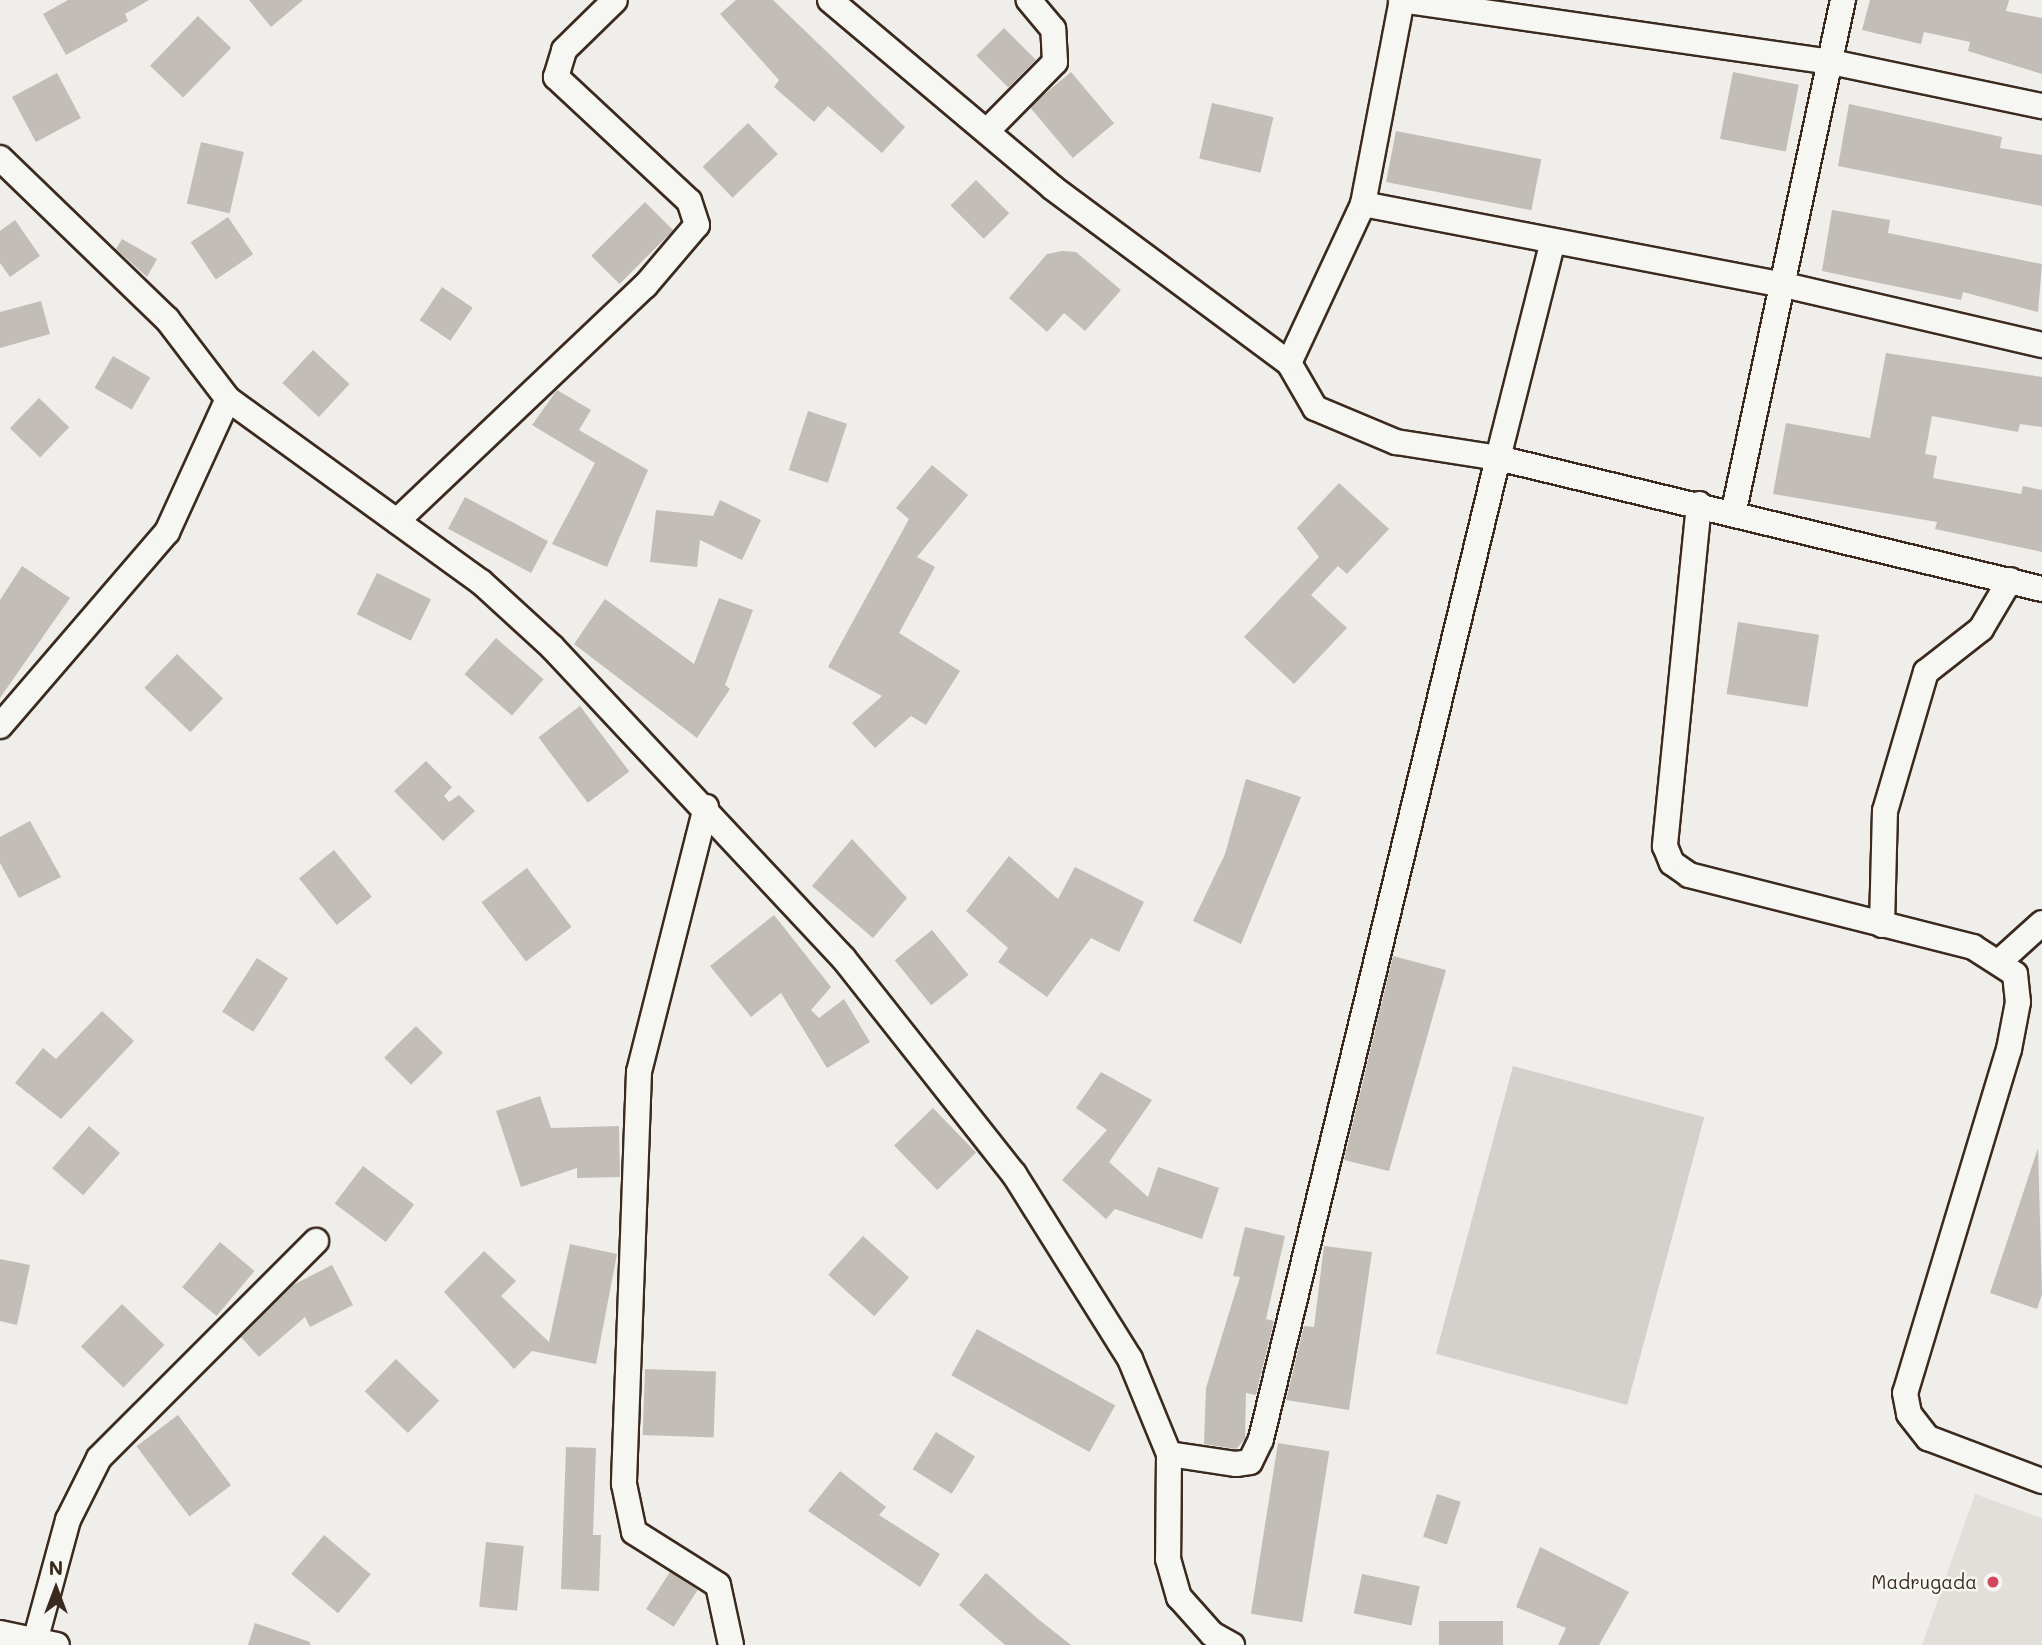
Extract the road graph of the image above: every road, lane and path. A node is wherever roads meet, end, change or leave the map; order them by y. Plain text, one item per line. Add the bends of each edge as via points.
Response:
1 (615, 0) edge
2 (830, 0) edge
3 (1029, 0) edge
4 (1402, 0) edge
5 (1843, 0) edge
6 (1831, 62) junction
7 (2042, 106) edge
8 (989, 129) junction
9 (0, 158) edge
10 (1363, 204) junction
11 (1552, 244) junction
12 (1780, 284) junction
13 (2042, 345) edge
14 (1289, 363) junction
15 (228, 399) junction
16 (1498, 458) junction
17 (1699, 504) junction
18 (1734, 510) junction
19 (397, 521) junction
20 (2010, 580) junction
21 (2042, 589) edge
22 (0, 726) edge
23 (706, 807) junction
24 (2042, 923) edge
25 (1882, 925) junction
26 (1999, 962) junction
27 (316, 1241) dead end
28 (1169, 1454) junction
29 (2042, 1481) edge
30 (0, 1633) edge
31 (43, 1643) edge
32 (730, 1645) edge
33 (1232, 1645) edge

1 - 19 street via 564,50 556,77 689,201 697,225 645,286
2 - 8 street
3 - 8 street via 1053,29 1055,62
4 - 6 street
4 - 10 street
5 - 6 street
6 - 7 street
6 - 12 street
8 - 14 street via 1052,188
9 - 15 street via 167,319
10 - 11 street
10 - 14 street
11 - 12 street
11 - 16 street
12 - 13 street
12 - 18 street
14 - 16 street via 1315,408 1396,442
15 - 19 street
15 - 22 street via 167,531
16 - 17 street
16 - 28 street via 1261,1439 1250,1462
17 - 18 street
17 - 25 street via 1664,823 1672,863 1718,886
18 - 20 street
19 - 23 street via 481,582 552,647
20 - 21 street
20 - 25 street via 1981,629 1926,672 1885,811
23 - 28 street via 844,960 1013,1174 1130,1359
23 - 32 street via 639,1072 624,1483 634,1532 718,1585
24 - 26 street
25 - 26 street via 1973,947
26 - 29 street via 2015,974 2018,989 2009,1049 1905,1393 1909,1413 1928,1438
27 - 31 street via 99,1458 68,1520
28 - 33 street via 1168,1559 1179,1597 1212,1634
30 - 31 street

